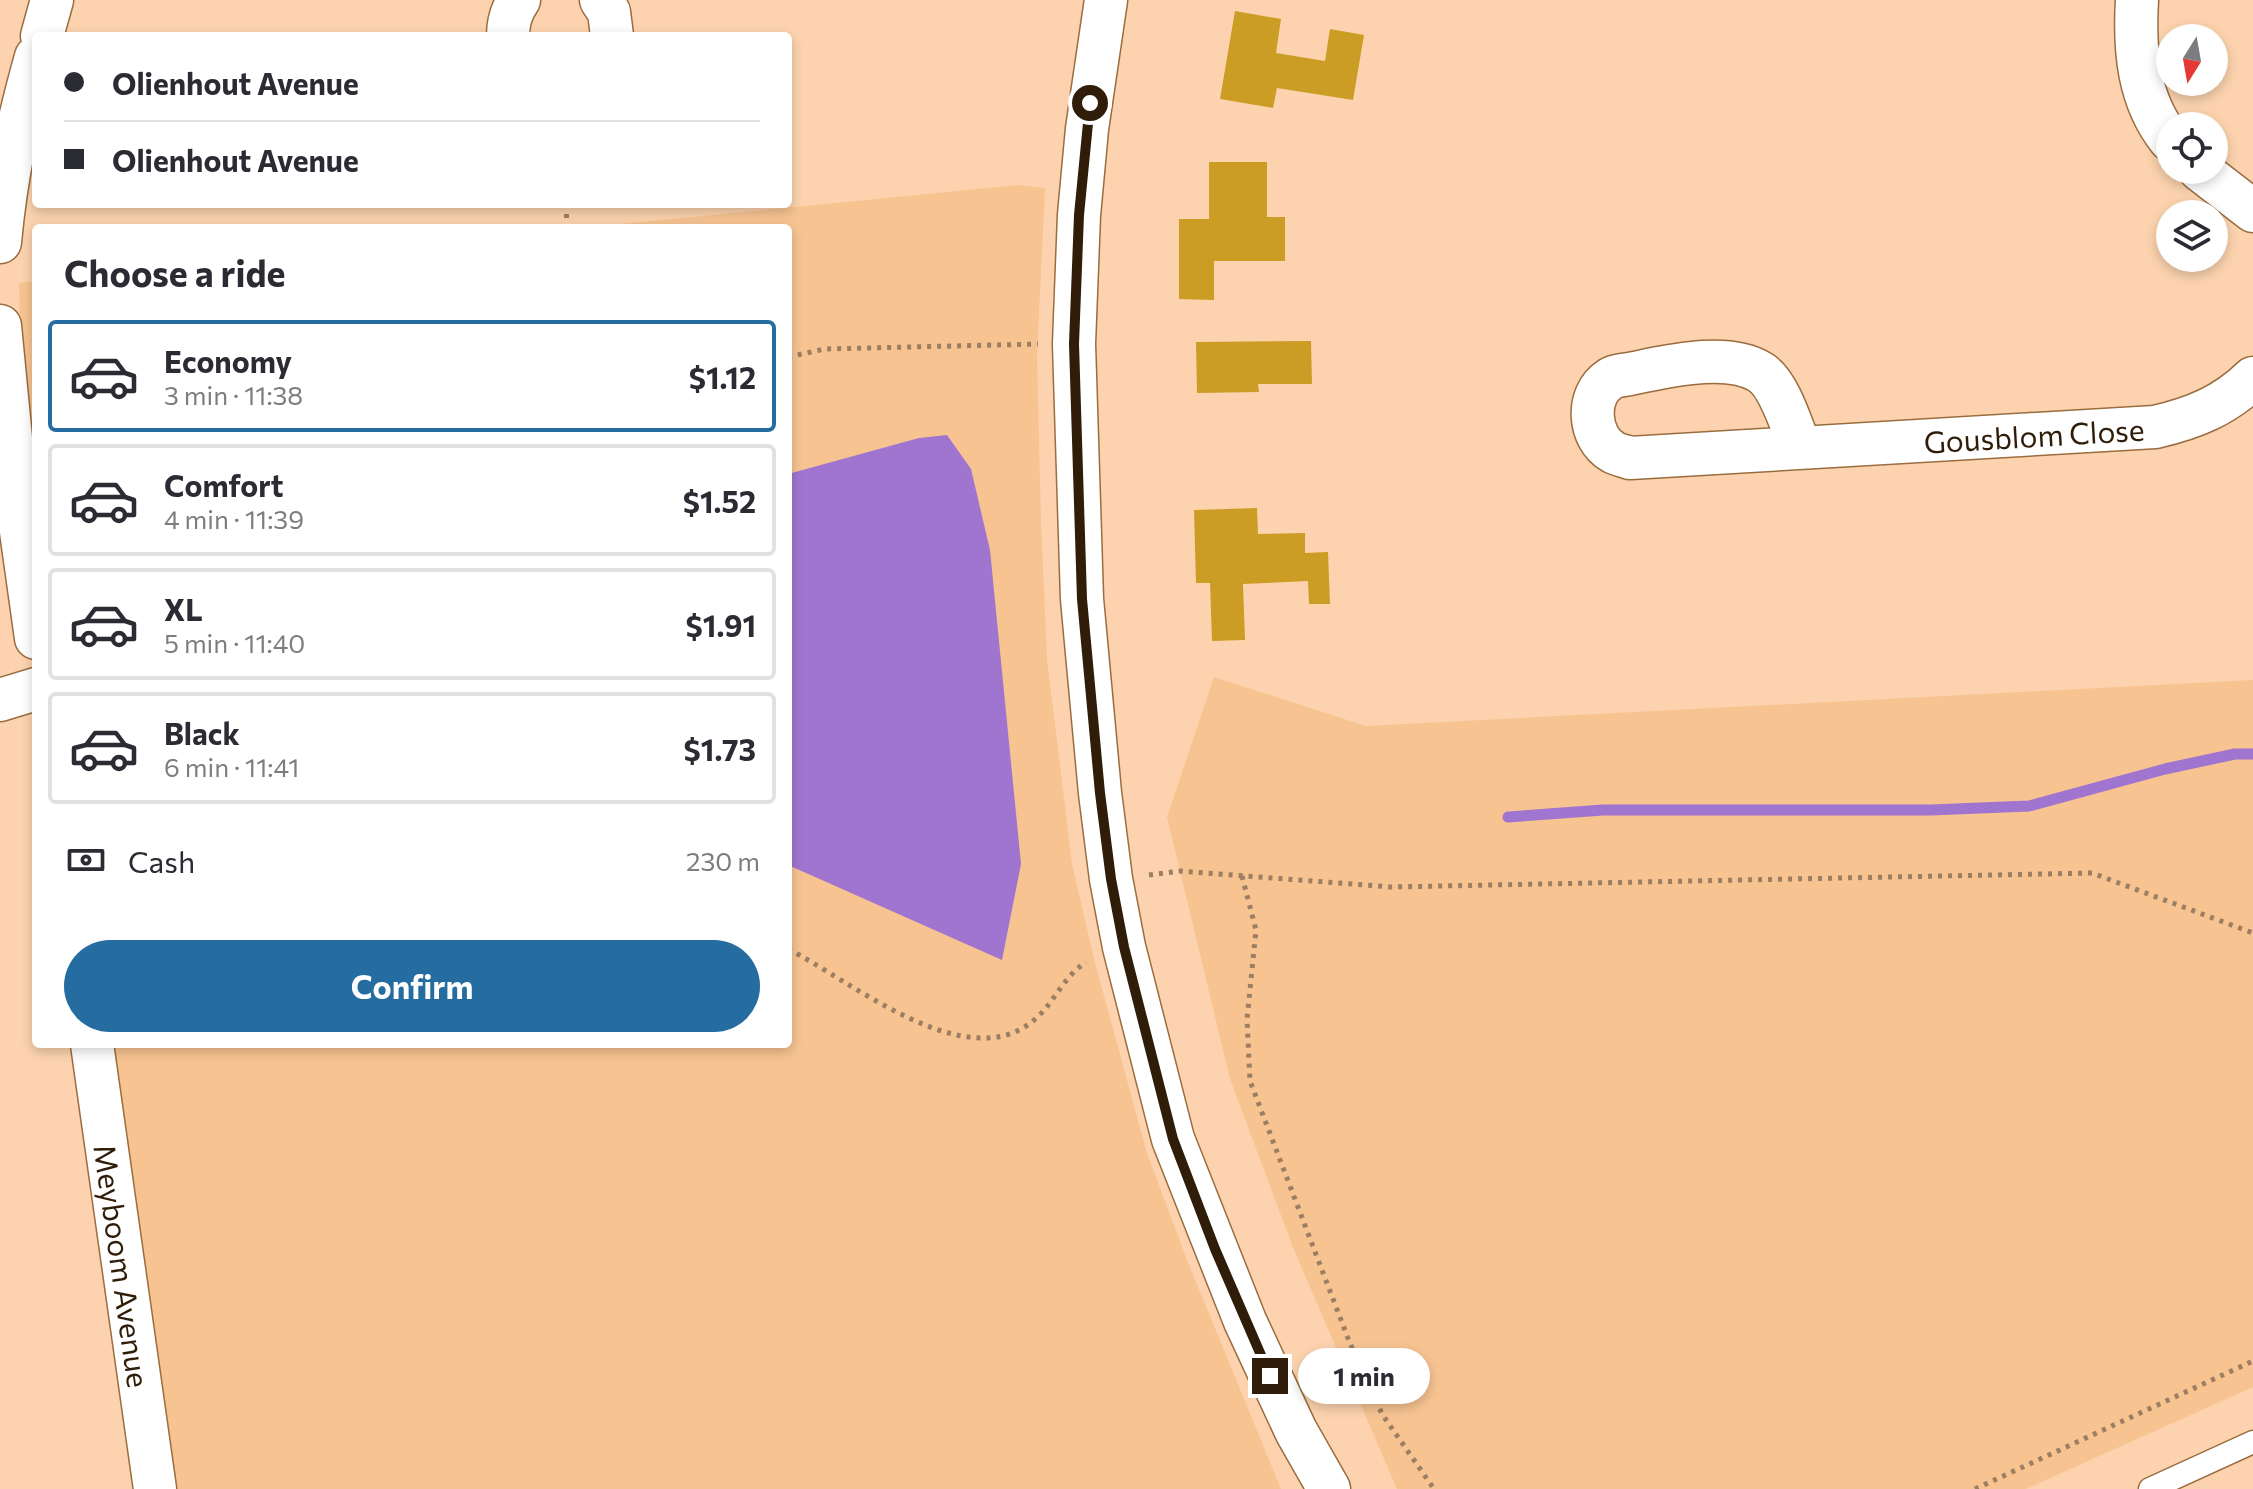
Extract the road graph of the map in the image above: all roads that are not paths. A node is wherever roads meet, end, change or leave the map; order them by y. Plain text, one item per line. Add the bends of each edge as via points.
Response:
1 (52, 0) edge
2 (519, 0) edge
3 (601, 0) edge
4 (1106, 0) edge
5 (2137, 0) edge
6 (43, 32) edge
7 (508, 32) edge
8 (612, 32) edge
9 (32, 71) edge
10 (2156, 119) edge
11 (2218, 184) edge
12 (2253, 211) edge
13 (0, 242) edge
14 (0, 326) edge
15 (2253, 378) edge
16 (1800, 447) dead end
17 (32, 610) edge
18 (32, 690) edge
19 (0, 700) edge
20 (93, 1048) edge
21 (2253, 1442) edge
22 (155, 1489) edge
23 (1329, 1489) edge
24 (2150, 1489) edge

1 - 6 street
2 - 7 street
3 - 8 street
4 - 23 street via 1087,129 1074,344 1082,599 1111,879 1173,1139 1245,1321
5 - 10 street via 2137,56
9 - 13 street via 16,126
11 - 12 street
14 - 17 street
15 - 16 street, Gousblom Close via 2217,407 2155,427
18 - 19 street
20 - 22 street, Meyboom Avenue
21 - 24 lane

